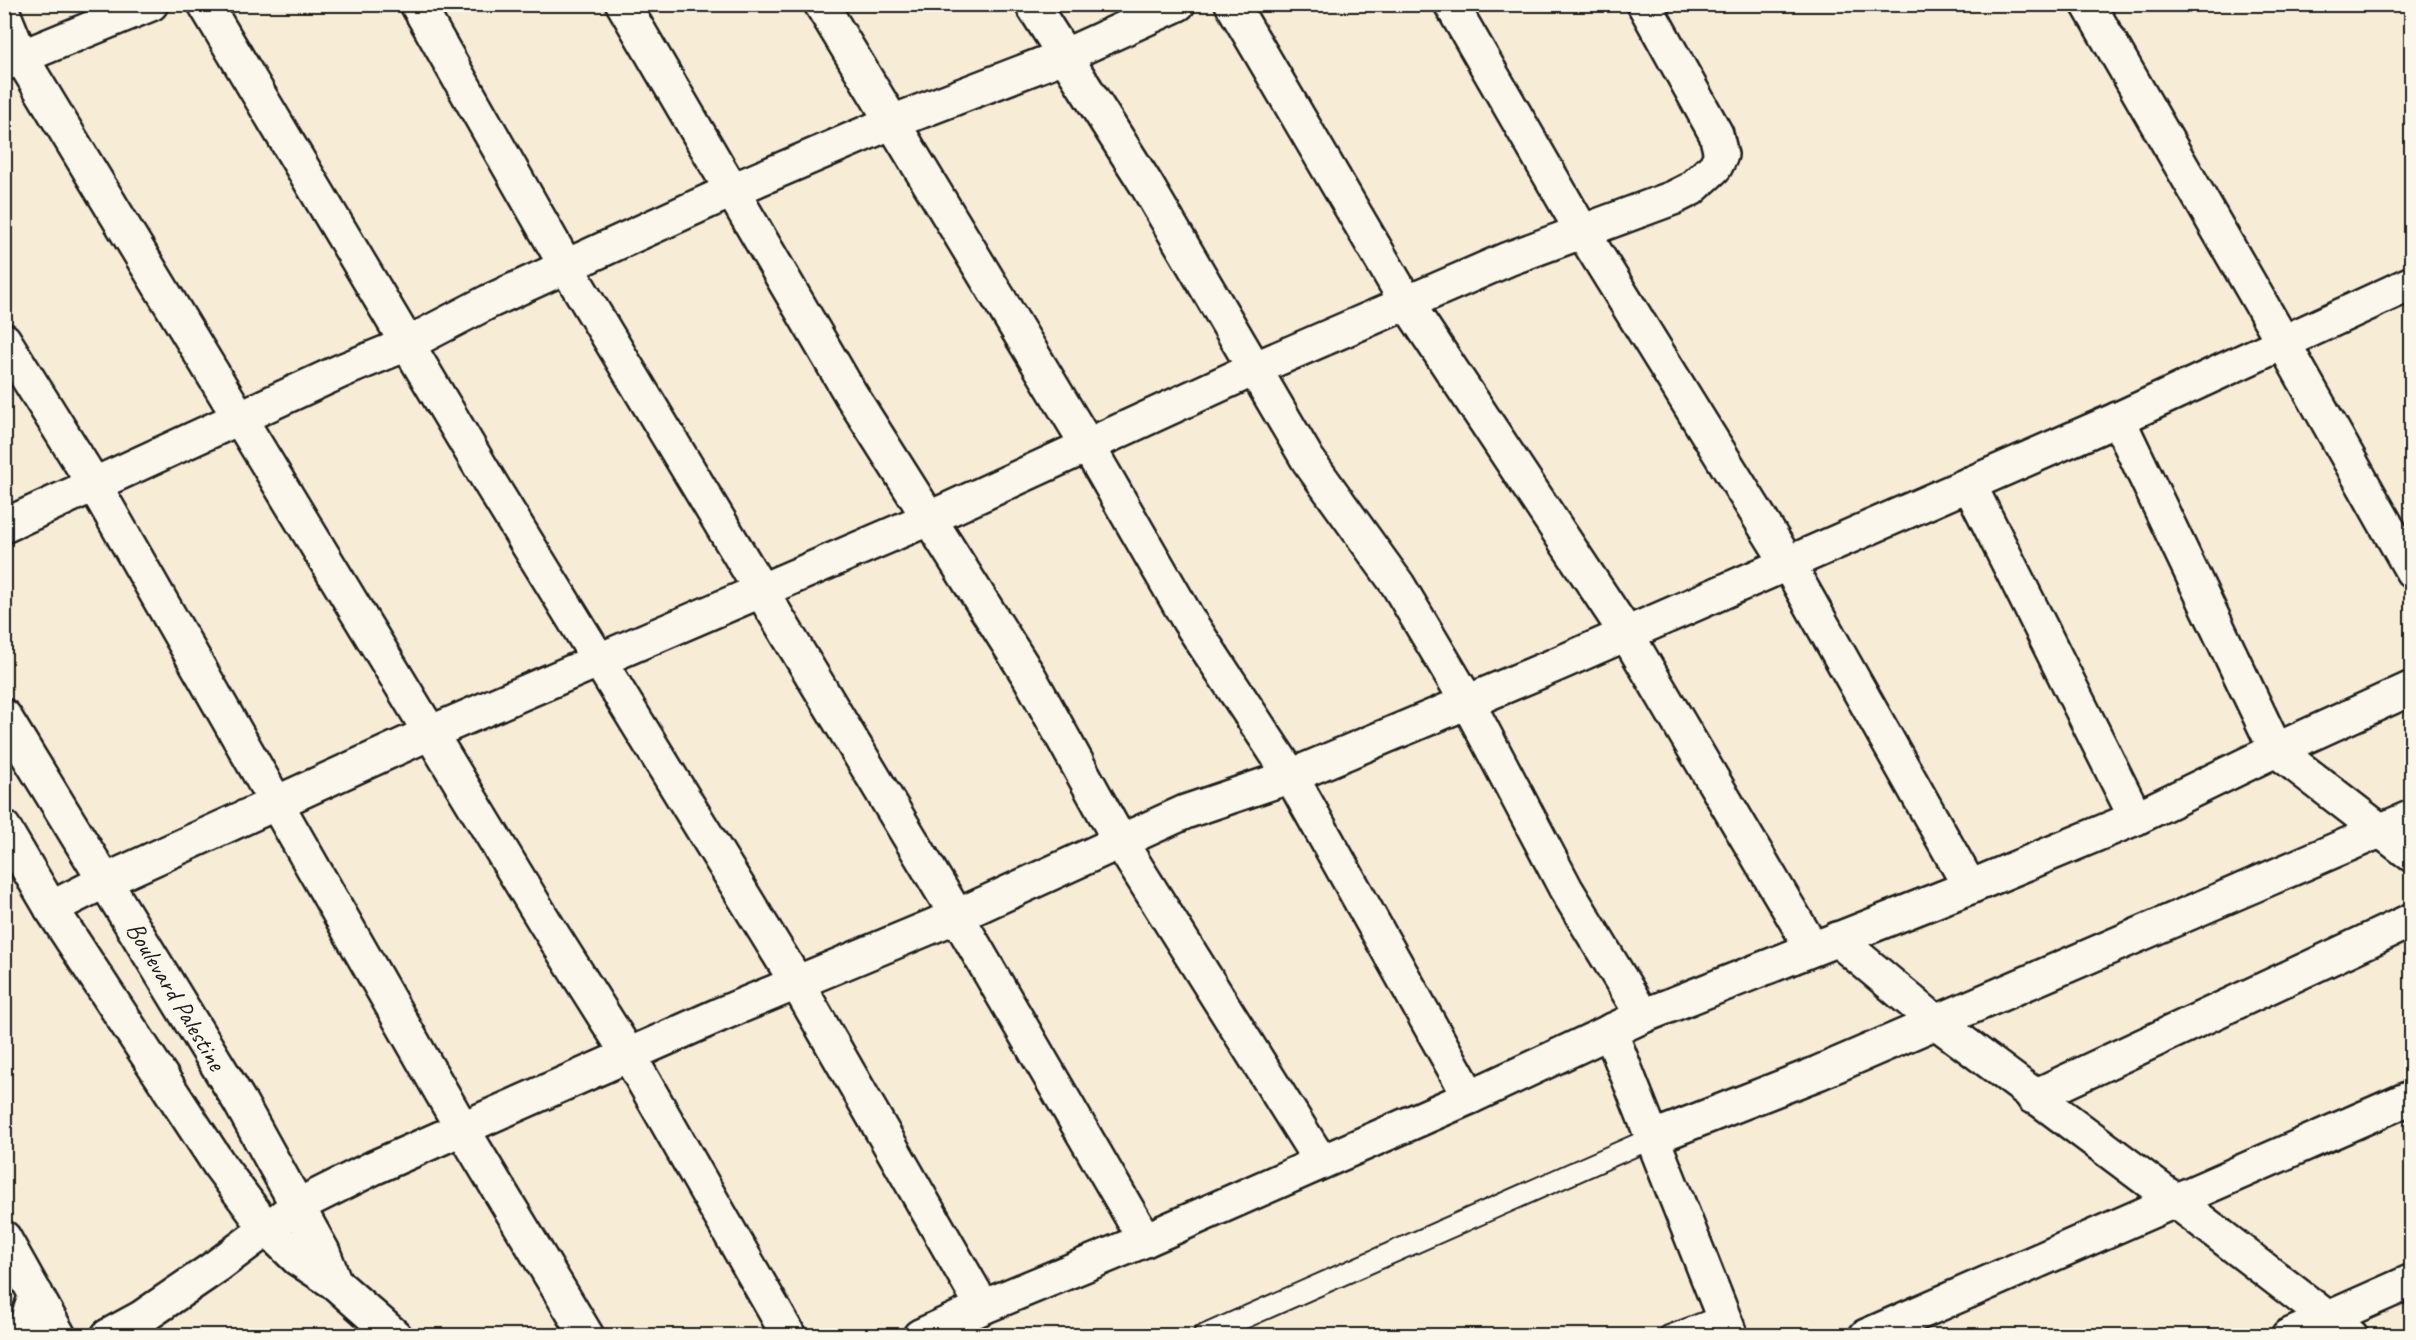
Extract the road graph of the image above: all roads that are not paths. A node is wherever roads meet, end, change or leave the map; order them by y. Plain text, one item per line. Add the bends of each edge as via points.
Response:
1 (151, 4) edge
2 (205, 4) edge
3 (417, 4) edge
4 (623, 4) edge
5 (821, 4) edge
6 (1032, 4) edge
7 (1178, 4) edge
8 (1232, 4) edge
9 (1451, 4) edge
10 (1644, 4) edge
11 (2088, 4) edge
12 (4, 15) edge
13 (1064, 56) junction
14 (13, 61) edge
15 (890, 123) junction
16 (733, 190) junction
17 (1582, 231) junction
18 (567, 268) junction
19 (2412, 283) edge
20 (1407, 303) junction
21 (4, 340) edge
22 (2283, 342) junction
23 (407, 344) junction
24 (1254, 369) junction
25 (241, 418) junction
26 (2118, 419) junction
27 (1088, 446) junction
28 (1969, 484) junction
29 (95, 486) junction
30 (930, 518) junction
31 (4, 526) edge
32 (1787, 562) junction
33 (2412, 571) edge
34 (762, 590) junction
35 (1626, 633) junction
36 (599, 659) junction
37 (2412, 688) edge
38 (1467, 700) junction
39 (4, 716) edge
40 (432, 732) junction
41 (2276, 750) junction
42 (1291, 776) junction
43 (277, 803) junction
44 (2412, 817) edge
45 (2136, 818) junction
46 (4, 828) edge
47 (2382, 830) junction
48 (1121, 843) junction
49 (2412, 855) edge
50 (105, 881) junction
51 (1970, 887) junction
52 (51, 908) junction
53 (957, 916) junction
54 (2412, 920) edge
55 (1824, 943) junction
56 (797, 983) junction
57 (1643, 1016) junction
58 (1935, 1022) junction
59 (1610, 1031) junction
60 (628, 1054) junction
61 (2033, 1096) junction
62 (1470, 1097) junction
63 (2412, 1097) edge
64 (463, 1130) junction
65 (1652, 1138) junction
66 (1322, 1162) junction
67 (2174, 1199) junction
68 (297, 1206) junction
69 (266, 1228) junction
70 (4, 1238) edge
71 (1145, 1240) junction
72 (2412, 1281) edge
73 (336, 1283) junction
74 (36, 1294) junction
75 (983, 1306) junction
76 (1728, 1325) edge
77 (2339, 1327) edge
78 (22, 1335) edge
79 (59, 1335) edge
80 (108, 1335) edge
81 (395, 1335) edge
82 (586, 1335) edge
83 (789, 1335) edge
84 (920, 1335) edge
85 (1203, 1335) edge
86 (1669, 1335) edge
87 (1866, 1335) edge
88 (2288, 1335) edge

1 - 14 street
2 - 23 street
3 - 18 street
4 - 16 street
5 - 15 street
6 - 13 street
7 - 13 street
8 - 20 street
9 - 17 street
10 - 17 street via 1707,114 1721,155 1715,167 1691,189
11 - 22 street
12 - 14 street
13 - 15 street
13 - 24 street via 1152,193
14 - 25 street
15 - 16 street
15 - 27 street
16 - 18 street
16 - 30 street via 850,393
17 - 20 street
17 - 32 street
18 - 23 street via 488,302
18 - 34 street
19 - 22 street
20 - 24 street
20 - 35 street
21 - 29 street
22 - 26 street
22 - 33 street
23 - 25 street
23 - 36 street
24 - 27 street
24 - 38 street via 1308,460 1398,585
25 - 29 street
25 - 40 street
26 - 28 street
26 - 41 street
27 - 30 street
27 - 42 street via 1189,621
28 - 32 street
28 - 45 street
29 - 31 street
29 - 43 street
30 - 34 street
30 - 48 street via 1030,678
32 - 35 street
32 - 51 street
34 - 36 street
34 - 53 street
35 - 38 street
35 - 55 street
36 - 40 street
36 - 56 street
37 - 41 street
38 - 42 street
38 - 57 street via 1566,889
39 - 50 street, Boulevard Palestine
40 - 43 street
40 - 60 street
41 - 45 street
41 - 47 street
42 - 48 street via 1185,813
42 - 62 street
43 - 50 street
43 - 64 street
44 - 47 street
45 - 51 street
46 - 52 street, Boulevard Palestine
47 - 49 street
47 - 58 street
48 - 53 street
48 - 66 street
50 - 52 street
50 - 68 street, Boulevard Palestine via 228,1082
51 - 55 street
52 - 69 street, Boulevard Palestine via 219,1166
53 - 56 street
53 - 71 street
54 - 61 street
55 - 57 street
55 - 58 street
56 - 60 street
56 - 75 street
57 - 59 street
58 - 61 street
58 - 65 street
59 - 62 street
59 - 65 street
60 - 64 street
60 - 83 street
61 - 67 street
62 - 66 street
63 - 67 street
64 - 68 street
64 - 82 street
65 - 76 street
65 - 85 lane
66 - 71 street
67 - 77 street
67 - 87 street
68 - 69 street
68 - 73 street, Boulevard Palestine
69 - 73 street, Boulevard Palestine via 298,1259
69 - 80 street via 141,1318
70 - 74 street
71 - 75 street
72 - 77 street
73 - 81 street, Boulevard Palestine
74 - 78 street
74 - 79 street
75 - 84 street
76 - 86 lane
77 - 88 street

